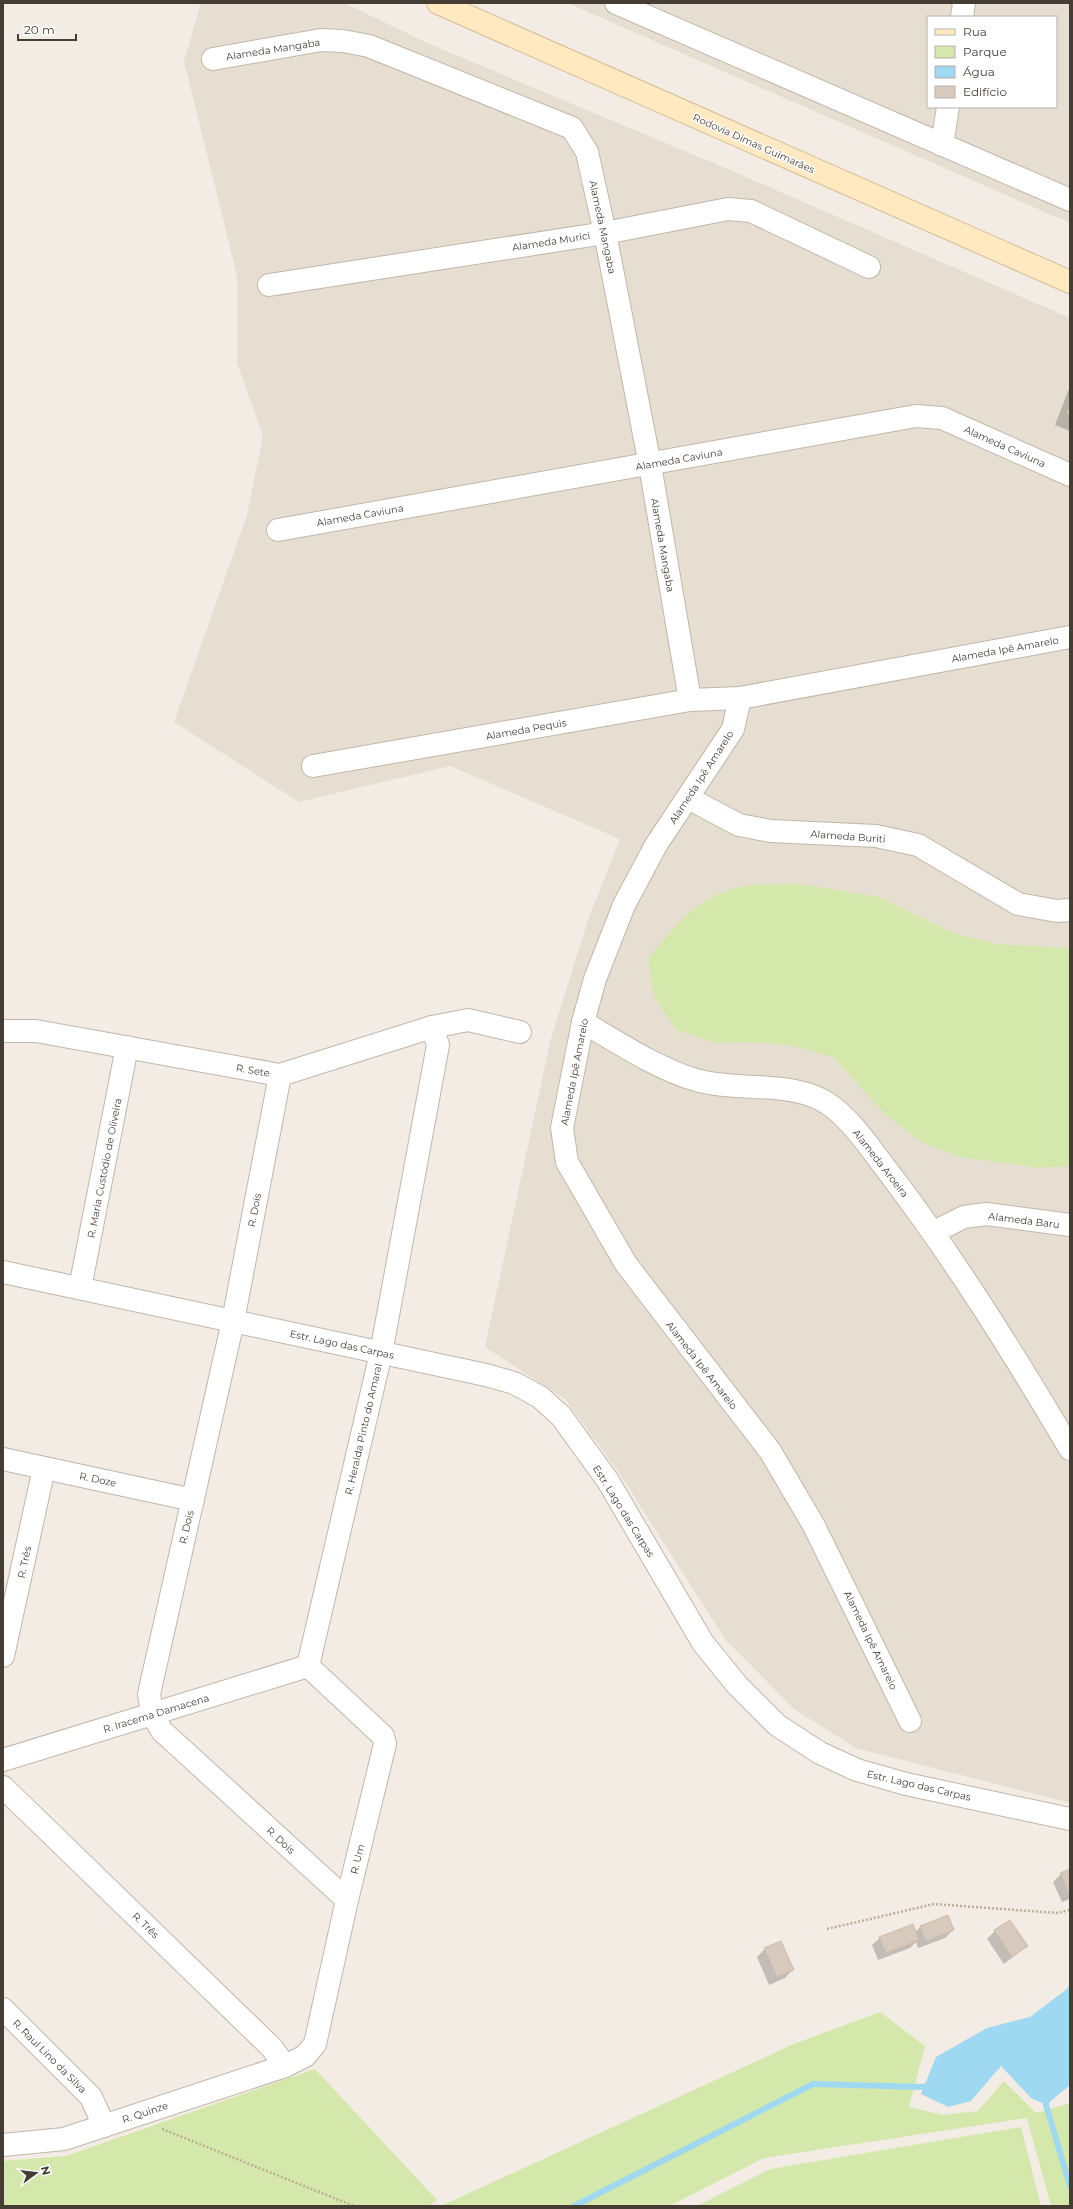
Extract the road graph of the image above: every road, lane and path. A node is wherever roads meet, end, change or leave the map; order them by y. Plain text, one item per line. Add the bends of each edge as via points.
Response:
1 (438, 3) edge
2 (964, 3) edge
3 (622, 5) edge
4 (962, 16) edge
5 (213, 59) dead end
6 (948, 108) edge
7 (942, 145) junction
8 (1070, 200) edge
9 (604, 233) junction
10 (869, 267) dead end
11 (1070, 282) edge
12 (269, 285) dead end
13 (650, 465) junction
14 (1070, 475) edge
15 (278, 530) dead end
16 (1070, 637) edge
17 (740, 698) junction
18 (690, 700) junction
19 (313, 766) dead end
20 (688, 798) junction
21 (1070, 910) edge
22 (583, 1022) junction
23 (432, 1027) junction
24 (3, 1031) edge
25 (520, 1032) dead end
26 (127, 1048) junction
27 (280, 1075) junction
28 (1070, 1225) edge
29 (934, 1232) junction
30 (3, 1272) edge
31 (80, 1288) junction
32 (233, 1321) junction
33 (381, 1353) junction
34 (1070, 1449) edge
35 (3, 1459) edge
36 (44, 1468) junction
37 (193, 1500) junction
38 (3, 1656) edge
39 (308, 1666) junction
40 (152, 1714) junction
41 (910, 1721) dead end
42 (3, 1760) edge
43 (3, 1787) edge
44 (1070, 1819) edge
45 (347, 1900) junction
46 (1070, 1910) edge
47 (828, 1929) dead end
48 (3, 2009) edge
49 (285, 2066) junction
50 (104, 2126) junction
51 (161, 2129) dead end
52 (3, 2145) edge
53 (354, 2206) edge

1 - 11 main road, Rodovia Dimas Guimarães
2 - 4 street
3 - 7 street
5 - 9 street, Alameda Mangaba via 320,40 343,41 369,46 572,128 587,152
6 - 7 street
7 - 8 street
9 - 10 street, Alameda Murici via 728,209 751,211
9 - 12 street, Alameda Murici
9 - 13 street, Alameda Mangaba
13 - 14 street, Alameda Caviuna via 916,416 942,418
13 - 15 street, Alameda Caviuna
13 - 18 street, Alameda Mangaba
16 - 17 street, Alameda Ipê Amarelo
17 - 18 street, Alameda Pequis
17 - 20 street, Alameda Ipê Amarelo via 733,729
18 - 19 street, Alameda Pequis
20 - 21 street, Alameda Buriti via 740,825 771,831 876,836 918,845 1018,904 1057,911
20 - 22 street, Alameda Ipê Amarelo via 656,845 624,905 595,979
22 - 29 street, Alameda Aroeira via 642,1056 696,1080 798,1091 827,1103 855,1129
22 - 41 street, Alameda Ipê Amarelo via 562,1128 567,1162 626,1264 770,1451 813,1524
23 - 25 street, R. Sete via 468,1020
23 - 27 street, R. Sete
23 - 33 street, R. Heralda Pinto do Amaral via 438,1045
24 - 26 street, R. Sete via 36,1031
26 - 27 street, R. Sete
26 - 31 street, R. Maria Custódio de Oliveira
27 - 32 street, R. Dois
28 - 29 street, Alameda Baru via 986,1214 964,1217
29 - 34 street, Alameda Aroeira via 1008,1345
30 - 31 street, Estr. Lago das Carpas
31 - 32 street, Estr. Lago das Carpas
32 - 33 street, Estr. Lago das Carpas
32 - 37 street, R. Dois
33 - 39 street, R. Heralda Pinto do Amaral
33 - 44 street, Estr. Lago das Carpas via 514,1383 540,1397 561,1416 608,1481 703,1643 737,1685 777,1725 820,1753 857,1770 906,1784
35 - 36 street, R. Doze
36 - 37 street, R. Doze
36 - 38 street, R. Três
37 - 40 street, R. Dois via 149,1694
39 - 40 street, R. Iracema Damacena
39 - 45 street, R. Um via 383,1736 385,1744
40 - 42 street, R. Iracema Damacena
40 - 45 street, R. Dois via 162,1731
43 - 49 street, R. Três via 272,2048
45 - 49 street, R. Um via 315,2044 305,2056
46 - 47 path via 1057,1913 934,1904
48 - 50 street, R. Raul Lino da Silva via 91,2097
49 - 50 street, R. Quinze
50 - 52 street, R. Quinze via 64,2139
51 - 53 path

